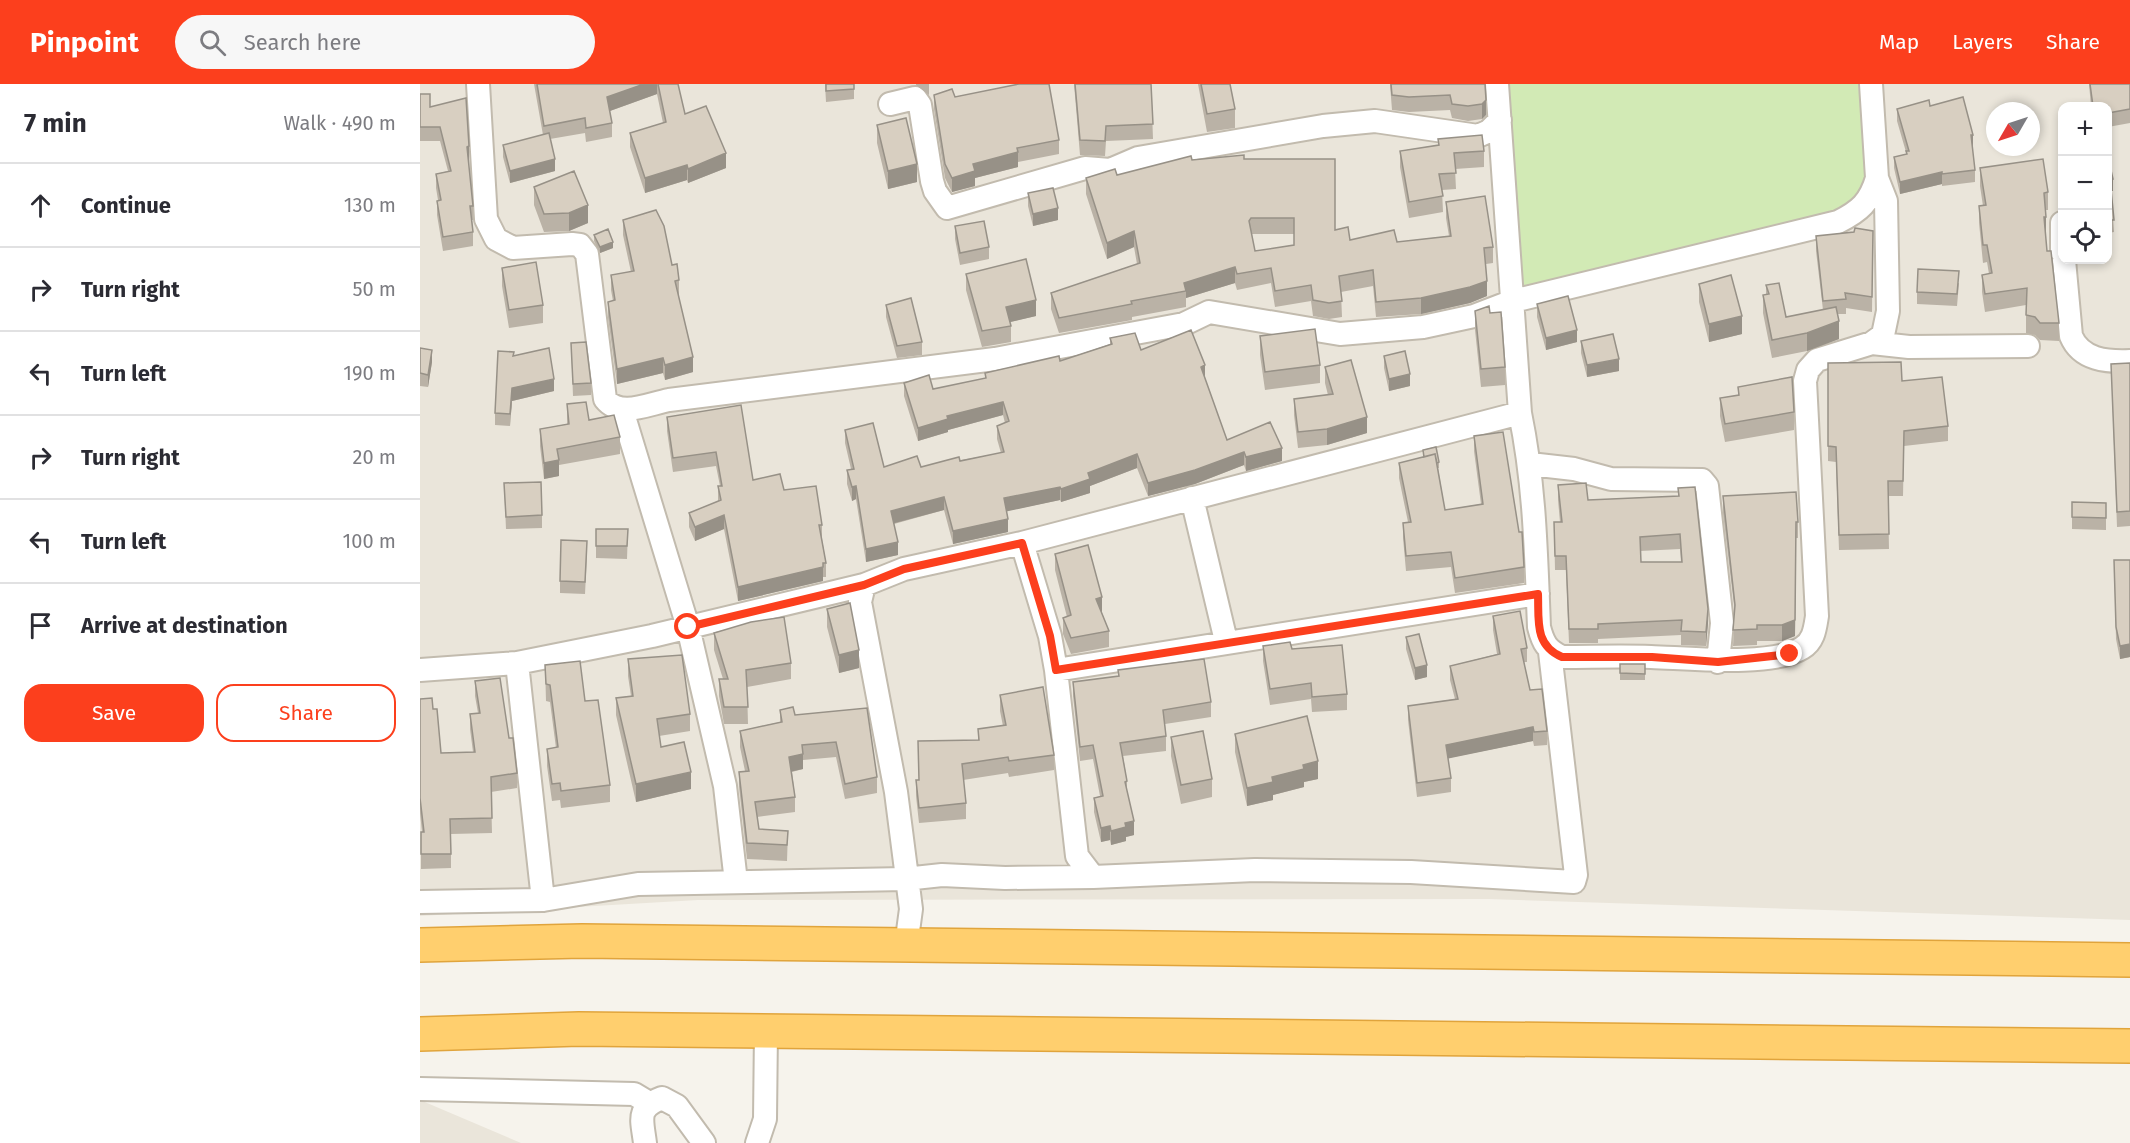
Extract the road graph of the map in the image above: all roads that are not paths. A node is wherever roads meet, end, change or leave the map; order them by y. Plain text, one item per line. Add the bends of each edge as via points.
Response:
1 (478, 84) edge
2 (1497, 84) edge
3 (1871, 84) edge
4 (891, 104) dead end
5 (1500, 120) junction
6 (1877, 178) junction
7 (2064, 264) edge
8 (1514, 301) junction
9 (1872, 343) junction
10 (2028, 346) dead end
11 (2130, 361) edge
12 (622, 410) junction
13 (1520, 413) junction
14 (1530, 464) junction
15 (1192, 498) junction
16 (1022, 543) junction
17 (864, 585) junction
18 (1538, 594) junction
19 (688, 627) junction
20 (1226, 641) junction
21 (1550, 652) junction
22 (1718, 662) junction
23 (517, 663) junction
24 (420, 670) edge
25 (1056, 670) junction
26 (1077, 856) junction
27 (1093, 877) junction
28 (1062, 878) junction
29 (905, 879) junction
30 (736, 882) junction
31 (543, 900) junction
32 (420, 902) edge
33 (420, 945) edge
34 (906, 946) junction
35 (2130, 960) edge
36 (766, 1030) junction
37 (420, 1034) edge
38 (2130, 1046) edge
39 (420, 1089) edge
40 (649, 1103) junction
41 (645, 1143) edge
42 (704, 1143) edge
43 (757, 1143) edge

1 - 12 street via 486,219 496,239 513,248 572,244 580,245 587,254 605,399 612,408
2 - 5 street
3 - 6 street
4 - 5 street via 915,98 920,105 932,182 947,208 1085,168 1110,170 1138,158 1323,126 1391,121 1478,136 1490,131
5 - 8 street
6 - 8 street via 1872,197 1859,212 1838,222
6 - 9 street via 1886,201 1888,311 1883,335
7 - 11 street via 2075,346 2109,362
8 - 12 street via 1474,316 1423,327 1340,334 1209,312 1184,324 994,359 669,400
8 - 13 street
9 - 10 street via 1909,347
9 - 22 street via 1817,360 1804,381 1817,616 1814,634 1804,647 1790,654
12 - 19 street
13 - 14 street
13 - 15 street
14 - 18 street
14 - 22 street via 1574,469 1611,479 1702,480 1707,486 1722,623
15 - 16 street
15 - 20 street
16 - 17 street via 904,569
16 - 25 street
17 - 19 street
17 - 29 street via 860,602 896,792
18 - 20 street
18 - 21 street via 1539,627
19 - 23 street
19 - 30 street via 725,786
20 - 25 street
21 - 22 street via 1562,657
21 - 27 street via 1574,882 1411,872 1255,870
23 - 24 street
23 - 31 street
25 - 26 street
26 - 27 street
26 - 28 street
27 - 28 street
28 - 29 street via 942,875
29 - 30 street
29 - 34 street via 911,909
30 - 31 street via 638,884
31 - 32 street
33 - 34 highway via 582,941
34 - 35 highway
36 - 37 highway via 579,1029
36 - 38 highway
36 - 43 street via 765,1119
39 - 40 street via 634,1094
40 - 41 street via 641,1115
40 - 42 street via 662,1098 677,1106

